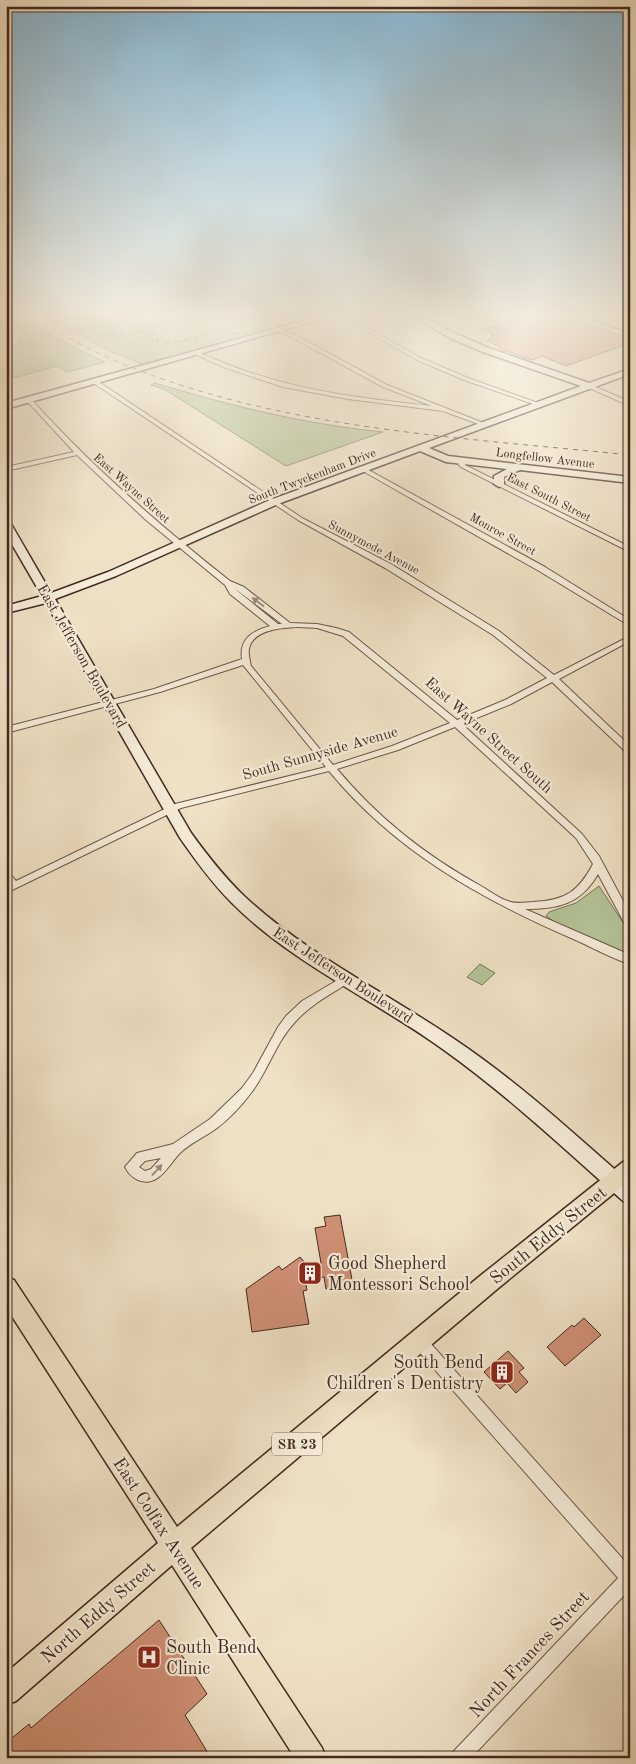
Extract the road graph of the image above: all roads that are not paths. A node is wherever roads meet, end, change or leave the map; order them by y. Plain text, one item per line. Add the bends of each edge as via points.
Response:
1 (28, 400) edge
2 (29, 400) edge
3 (123, 400) edge
4 (374, 400) edge
5 (421, 400) edge
6 (527, 400) edge
7 (548, 400) edge
8 (538, 404) junction
9 (6, 406) edge
10 (442, 409) junction
11 (483, 424) junction
12 (423, 447) junction
13 (78, 453) junction
14 (459, 460) junction
15 (518, 467) junction
16 (6, 469) edge
17 (363, 469) junction
18 (630, 480) edge
19 (499, 484) junction
20 (274, 502) junction
21 (6, 524) edge
22 (179, 545) junction
23 (630, 550) edge
24 (227, 583) junction
25 (50, 598) junction
26 (6, 610) edge
27 (287, 624) junction
28 (630, 624) edge
29 (275, 626) junction
30 (630, 638) edge
31 (245, 661) junction
32 (554, 678) junction
33 (109, 703) junction
34 (456, 724) junction
35 (6, 730) edge
36 (630, 751) edge
37 (332, 768) junction
38 (170, 810) junction
39 (598, 864) junction
40 (6, 876) edge
41 (11, 888) edge
42 (510, 906) junction
43 (630, 923) edge
44 (630, 960) edge
45 (346, 979) junction
46 (176, 1149) dead end
47 (625, 1182) edge
48 (6, 1288) edge
49 (419, 1341) junction
50 (174, 1547) junction
51 (629, 1578) edge
52 (6, 1692) edge
53 (312, 1758) edge
54 (459, 1758) edge

1 - 9 street
2 - 13 street, East Wayne Street
3 - 20 street, Sunnymede Avenue
4 - 10 street
5 - 10 street
6 - 8 street
7 - 8 street, South Twyckenham Drive
8 - 11 street, South Twyckenham Drive
10 - 11 street
11 - 12 street, South Twyckenham Drive
12 - 14 street, Longfellow Avenue via 439,457
12 - 17 street, South Twyckenham Drive
13 - 16 street
13 - 22 street, East Wayne Street via 118,493
14 - 15 street, Longfellow Avenue
14 - 19 street, East South Street via 463,466
15 - 18 street, Longfellow Avenue
15 - 19 street via 499,476
17 - 20 street, South Twyckenham Drive
17 - 28 street, Monroe Street via 542,569
19 - 23 street, East South Street
20 - 22 street, South Twyckenham Drive
20 - 32 street, Sunnymede Avenue via 473,618
21 - 25 street, East Jefferson Boulevard
22 - 24 street, East Wayne Street
22 - 25 street, South Twyckenham Drive
27 -> 24 street, East Wayne Street via 241,589
24 - 29 street, East Wayne Street via 233,592
25 - 26 street, South Twyckenham Drive
25 - 33 street, East Jefferson Boulevard
27 - 29 street, East Wayne Street South
27 - 34 street, East Wayne Street South via 320,625 346,634
29 - 31 street, East Wayne Street South via 250,640 244,651
30 - 32 street, South Sunnyside Avenue
31 - 33 street
31 - 37 street
32 - 34 street, South Sunnyside Avenue
32 - 36 street, Sunnymede Avenue
33 - 35 street
33 - 38 street, East Jefferson Boulevard
34 - 37 street, South Sunnyside Avenue
34 - 39 street, East Wayne Street South via 579,836
37 - 38 street, South Sunnyside Avenue via 183,804
37 - 42 street via 362,804 396,834 449,872
38 - 41 street, South Sunnyside Avenue
38 - 45 street, East Jefferson Boulevard via 216,878 288,940
39 - 42 street via 590,882 575,896 545,905
39 - 43 street, East Wayne Street South
40 - 41 street
42 - 44 street
45 - 46 street via 306,1004 290,1019 246,1091 214,1123
45 - 47 street, East Jefferson Boulevard via 420,1025 493,1077
47 - 49 main road, South Eddy Street / SR 23 via 530,1249
48 - 50 main road, East Colfax Avenue
49 - 50 main road, North Eddy Street / SR 23
49 - 51 street
50 - 52 main road, North Eddy Street / SR 23
50 - 53 main road, East Colfax Avenue
51 - 54 street, North Frances Street

